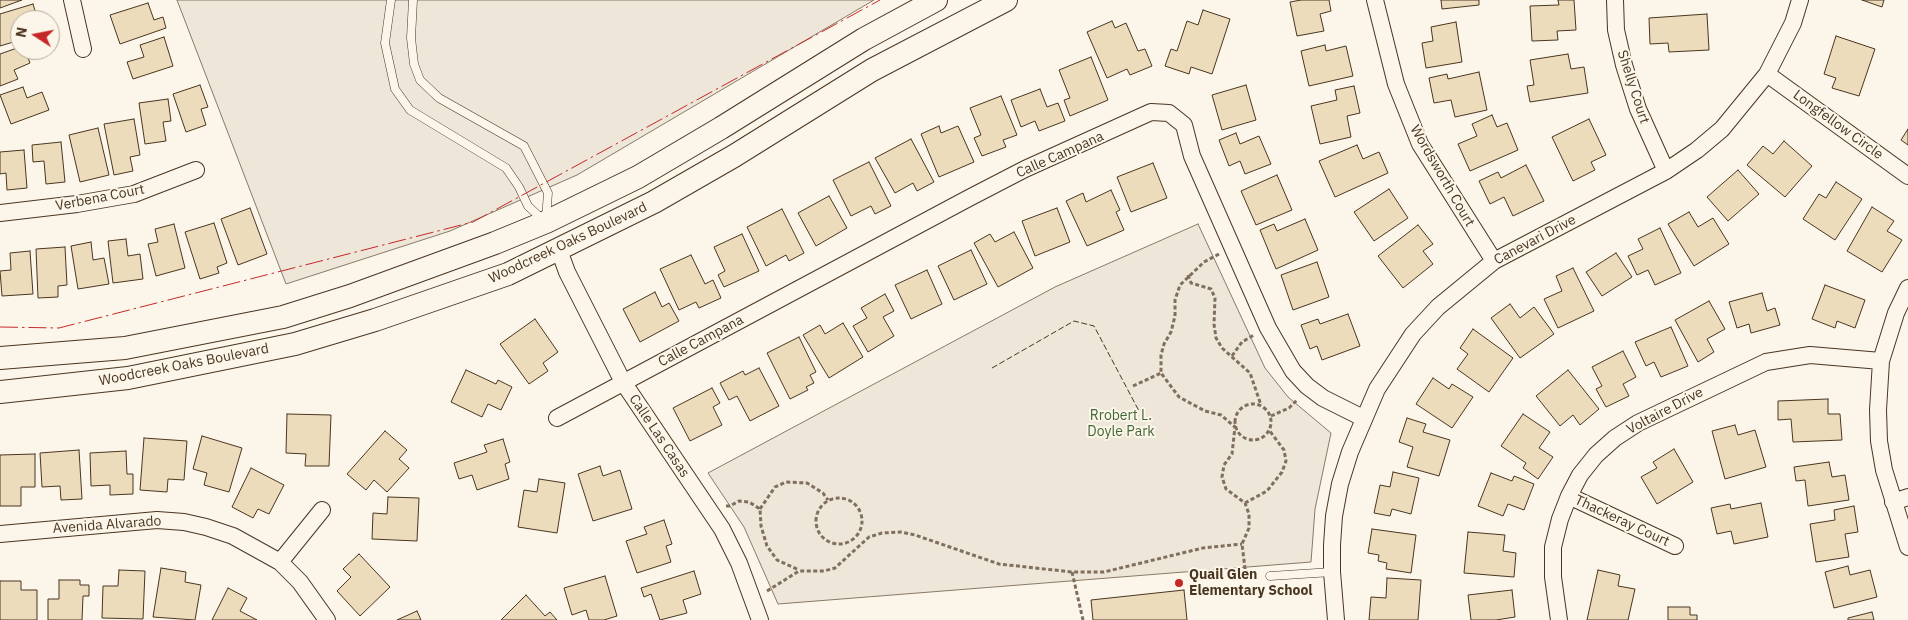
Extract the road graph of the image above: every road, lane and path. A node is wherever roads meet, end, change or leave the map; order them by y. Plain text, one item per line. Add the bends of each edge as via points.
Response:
1 (72, 0) edge
2 (390, 0) edge
3 (413, 0) edge
4 (936, 0) edge
5 (1006, 0) edge
6 (1374, 0) edge
7 (1615, 0) edge
8 (1800, 0) edge
9 (83, 49) dead end
10 (1767, 74) junction
11 (196, 170) dead end
12 (1666, 171) junction
13 (1908, 176) edge
14 (0, 213) edge
15 (546, 222) junction
16 (1232, 247) junction
17 (559, 250) junction
18 (1494, 261) junction
19 (1188, 275) junction
20 (1908, 288) edge
21 (1268, 328) junction
22 (1232, 356) junction
23 (0, 358) edge
24 (1881, 362) junction
25 (1161, 373) junction
26 (623, 382) junction
27 (1133, 386) dead end
28 (1307, 386) junction
29 (0, 392) edge
30 (1262, 405) junction
31 (1271, 416) junction
32 (557, 418) dead end
33 (1363, 418) junction
34 (1235, 427) junction
35 (1270, 430) junction
36 (1569, 496) junction
37 (828, 500) junction
38 (1900, 500) edge
39 (705, 503) junction
40 (1245, 503) junction
41 (760, 509) junction
42 (322, 510) dead end
43 (0, 534) edge
44 (850, 542) junction
45 (1242, 544) junction
46 (1675, 546) dead end
47 (1908, 547) edge
48 (854, 551) junction
49 (280, 562) junction
50 (799, 571) junction
51 (1072, 572) junction
52 (1332, 572) junction
53 (1270, 576) dead end
54 (1246, 577) dead end
55 (752, 595) junction
56 (328, 620) edge
57 (760, 620) edge
58 (1083, 620) edge
59 (1336, 620) edge
60 (1558, 620) edge

1 - 9 street
2 - 15 lane via 385,43 395,89 410,110 506,168 528,206
3 - 15 lane via 411,38 414,64 420,80 439,98 524,146 548,193
4 - 15 main road, Woodcreek Oaks Boulevard via 864,39 638,177
5 - 17 main road, Woodcreek Oaks Boulevard via 872,70 654,202
6 - 18 street, Wordsworth Court via 1396,84 1417,137
7 - 12 street, Shelly Court via 1616,30 1624,66 1638,109
8 - 10 street, Canevari Drive via 1793,23
10 - 12 street, Canevari Drive via 1722,129
10 - 13 street, Longfellow Circle
11 - 14 street, Verbena Court via 134,194
12 - 18 street, Canevari Drive
15 - 17 main road
15 - 23 main road, Woodcreek Oaks Boulevard via 418,273 283,317 125,348
16 - 19 path
16 - 21 street, Calle Campana
16 - 26 street, Calle Campana via 1192,156 1184,125 1169,113 1151,112 1001,182
17 - 26 street, Calle Las Casas
17 - 29 main road, Woodcreek Oaks Boulevard via 508,274 451,295 295,344 128,378
18 - 33 street, Canevari Drive via 1438,307 1413,334 1377,389
19 - 22 path via 1191,283 1211,289 1215,298 1216,338
19 - 25 path via 1175,300 1175,316 1161,355
20 - 24 street via 1896,313
21 - 22 path via 1242,342
21 - 28 street, Calle Campana via 1293,371
22 - 30 path via 1250,373
24 - 36 street, Voltaire Drive via 1810,355 1766,362 1638,423 1615,438 1596,455
24 - 38 street via 1879,441
25 - 27 path
25 - 34 path via 1179,397 1221,415
26 - 32 street, Calle Campana
26 - 39 street, Calle Las Casas
28 - 31 path via 1289,408
28 - 33 street, Calle Campana via 1338,407
30 - 31 path
30 - 34 path via 1244,406 1236,415
31 - 35 path
33 - 52 street, Canevari Drive via 1340,484 1334,516
34 - 35 path via 1248,440 1260,439
34 - 40 path via 1232,454 1224,465 1222,477 1226,489
35 - 40 path via 1284,450 1286,460 1282,472 1267,491
36 - 46 street, Thackeray Court
36 - 60 street, Voltaire Drive via 1554,547 1553,577
37 - 41 path via 807,482 786,482 775,487
37 - 44 path via 844,498 858,506 862,522 857,537
37 - 44 path via 816,518 818,533 836,545
38 - 47 street
39 - 41 path via 730,506 739,501 750,502
39 - 55 street, Calle Las Casas via 735,555
40 - 45 path via 1249,528
41 - 50 path via 767,546 777,560
42 - 49 street
43 - 49 street, Avenida Alvarado via 157,520 184,522 233,536
44 - 48 path
45 - 51 path via 1203,548 1104,572
45 - 54 path
48 - 50 path via 835,568
48 - 51 path via 869,537 901,532 999,564
49 - 56 street, Avenida Alvarado via 300,582
50 - 55 path via 772,590
51 - 58 path
52 - 53 lane
52 - 59 street, Canevari Drive
55 - 57 street, Calle Las Casas

